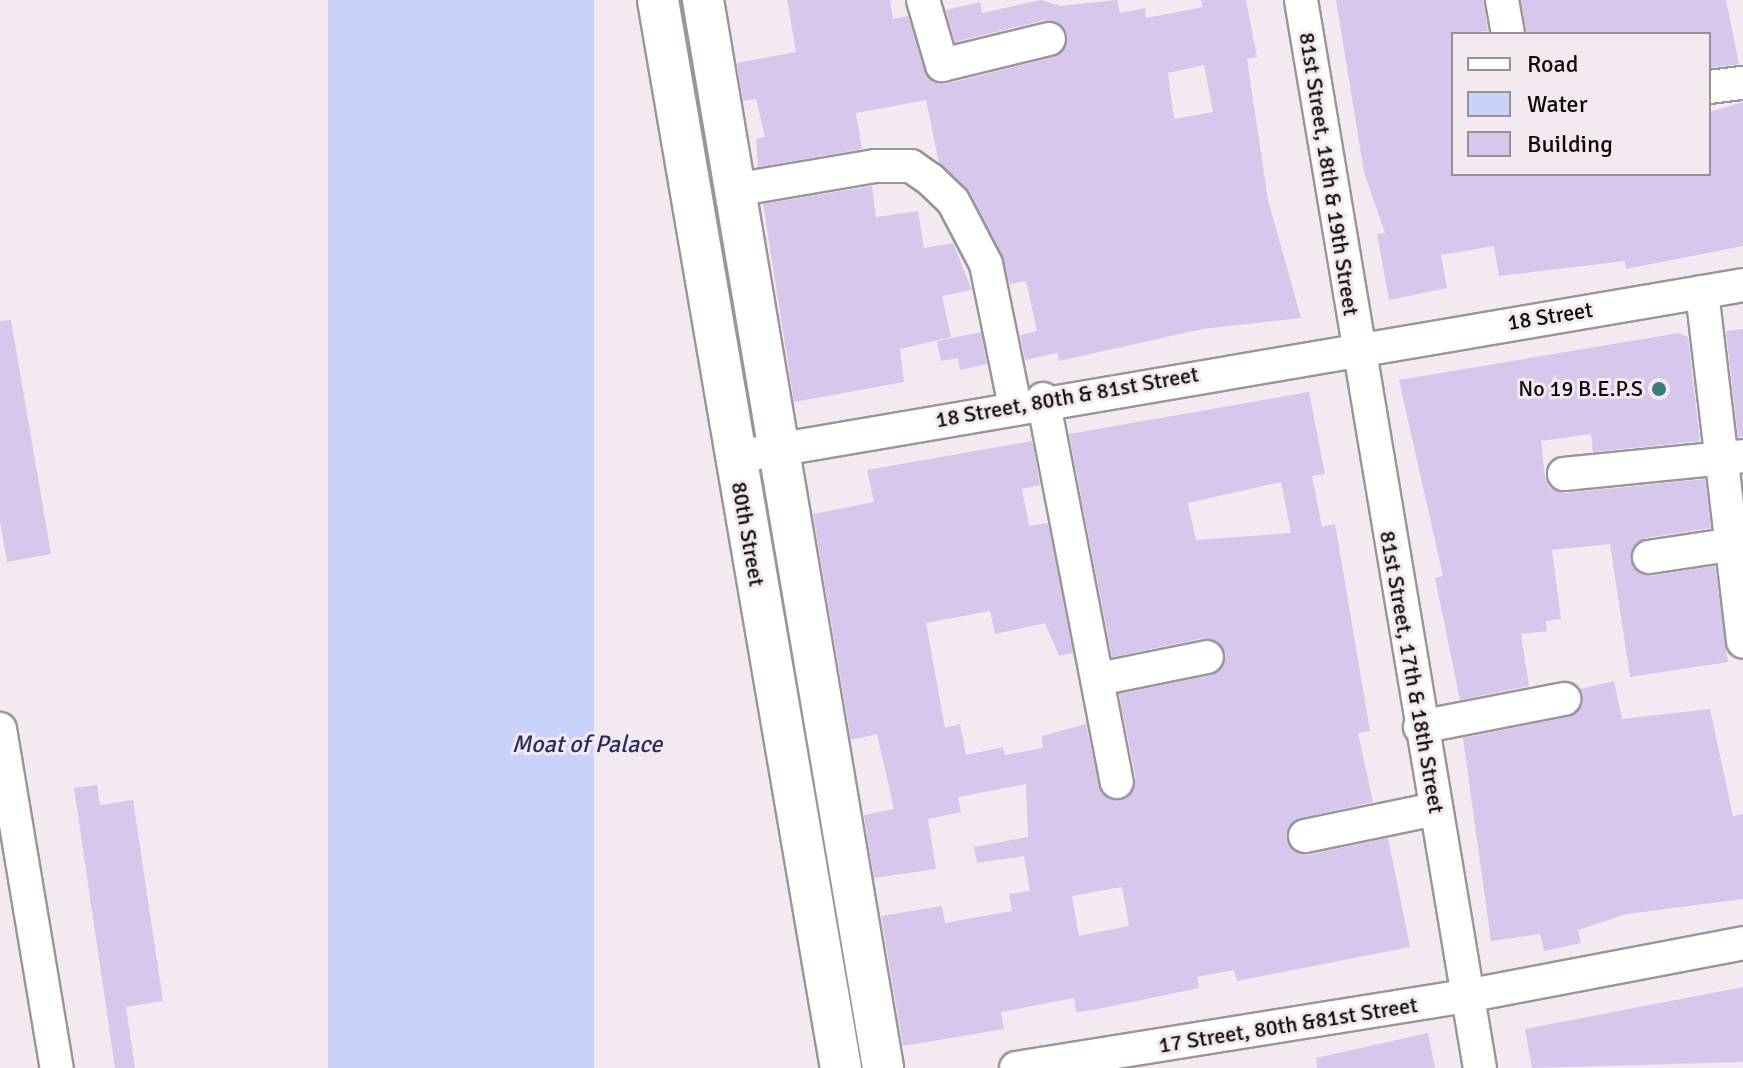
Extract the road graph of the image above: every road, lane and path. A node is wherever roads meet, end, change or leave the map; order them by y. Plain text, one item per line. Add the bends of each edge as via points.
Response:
1 (658, 0) edge
2 (703, 0) edge
3 (923, 0) edge
4 (1301, 0) edge
5 (1502, 0) edge
6 (1508, 32) edge
7 (1049, 39) dead end
8 (1743, 83) edge
9 (1711, 87) edge
10 (734, 190) junction
11 (1743, 285) edge
12 (1702, 292) junction
13 (1358, 347) junction
14 (1029, 402) junction
15 (776, 450) junction
16 (735, 457) junction
17 (1730, 458) edge
18 (1564, 474) dead end
19 (1728, 545) junction
20 (1649, 557) dead end
21 (1743, 642) edge
22 (1207, 657) dead end
23 (1099, 679) junction
24 (1564, 699) dead end
25 (1420, 727) junction
26 (0, 729) edge
27 (1117, 782) dead end
28 (1435, 809) junction
29 (1305, 836) dead end
30 (1743, 943) edge
31 (1466, 996) junction
32 (57, 1068) edge
33 (841, 1068) edge
34 (883, 1068) edge
35 (1016, 1068) edge
36 (1480, 1068) edge

1 - 16 main road, 80th Street
2 - 10 main road, 80th Street
3 - 7 street via 942,65
4 - 13 street, 81st Street, 18th & 19th Street
5 - 6 street
8 - 9 street
10 - 14 street via 875,166 911,166 931,180 953,201 986,264
10 - 15 main road, 80th Street
11 - 12 street, 18 Street
12 - 13 street, 18 Street
12 - 17 street
13 - 14 street, 18 Street, 80th & 81st Street
13 - 25 street, 81st Street, 17th & 18th Street
14 - 15 street, 18 Street, 80th & 81st Street
14 - 23 street
15 - 16 street
15 - 34 main road, 80th Street
16 - 33 main road, 80th Street
17 - 18 street
17 - 19 street
19 - 20 street
19 - 21 street
22 - 23 street
23 - 27 street
24 - 25 street
25 - 28 street, 81st Street, 17th & 18th Street
26 - 32 street
28 - 29 street
28 - 31 street, 81st Street, 17th & 18th Street
30 - 31 street, 17 Street, 80th &81st Street
31 - 35 street, 17 Street, 80th &81st Street
31 - 36 street, 81st Street, 17th & 18th Street

